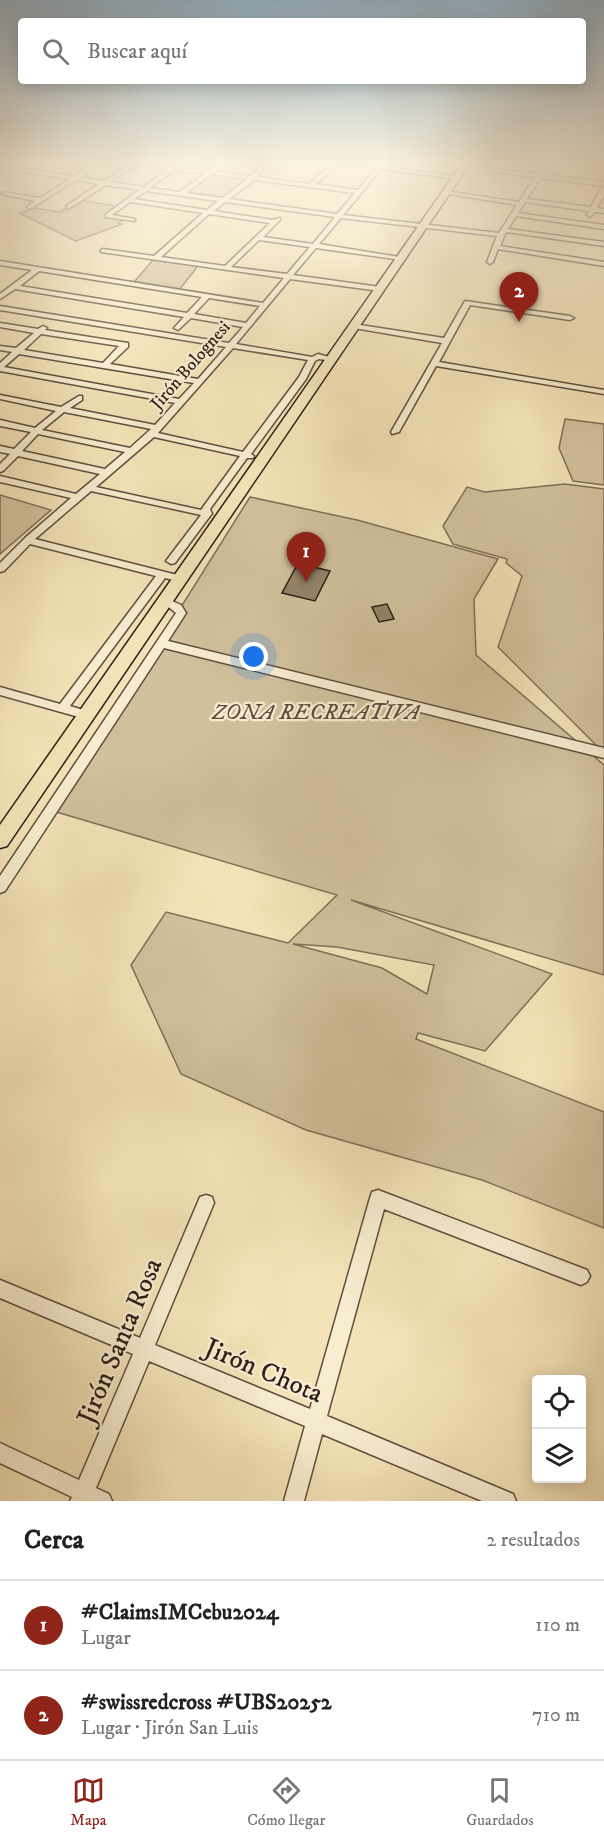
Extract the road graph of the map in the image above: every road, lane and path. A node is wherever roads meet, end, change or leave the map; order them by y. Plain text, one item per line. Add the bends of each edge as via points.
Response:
1 (185, 232) edge
2 (264, 232) edge
3 (327, 232) edge
4 (420, 232) edge
5 (492, 232) edge
6 (582, 232) edge
7 (503, 233) junction
8 (258, 238) junction
9 (577, 242) junction
10 (604, 244) edge
11 (316, 245) junction
12 (496, 247) junction
13 (103, 250) dead end
14 (402, 258) junction
15 (155, 259) junction
16 (490, 262) dead end
17 (0, 263) edge
18 (604, 264) edge
19 (227, 267) junction
20 (38, 269) junction
21 (290, 276) junction
22 (14, 287) junction
23 (380, 289) junction
24 (207, 296) junction
25 (0, 297) edge
26 (264, 304) junction
27 (0, 308) edge
28 (190, 314) junction
29 (55, 317) junction
30 (570, 318) dead end
31 (0, 325) edge
32 (246, 325) junction
33 (354, 326) junction
34 (177, 328) dead end
35 (39, 331) junction
36 (446, 341) junction
37 (228, 346) junction
38 (0, 348) edge
39 (18, 352) junction
40 (313, 359) junction
41 (332, 359) junction
42 (433, 363) junction
43 (104, 366) junction
44 (0, 368) edge
45 (200, 382) junction
46 (604, 392) edge
47 (0, 397) edge
48 (80, 398) dead end
49 (181, 402) junction
50 (62, 409) junction
51 (0, 423) edge
52 (36, 431) junction
53 (155, 431) junction
54 (395, 432) dead end
55 (0, 449) edge
56 (131, 451) junction
57 (15, 453) junction
58 (246, 455) junction
59 (263, 458) junction
60 (0, 469) edge
61 (105, 472) junction
62 (0, 479) edge
63 (89, 488) junction
64 (77, 498) junction
65 (207, 514) junction
66 (223, 515) junction
67 (196, 529) junction
68 (28, 540) junction
69 (171, 561) dead end
70 (0, 570) edge
71 (162, 575) junction
72 (181, 579) junction
73 (166, 601) junction
74 (160, 643) junction
75 (0, 691) edge
76 (63, 708) junction
77 (86, 715) junction
78 (604, 753) edge
79 (7, 817) edge
80 (0, 840) edge
81 (0, 887) edge
82 (206, 1203) dead end
83 (581, 1276) dead end
84 (0, 1289) edge
85 (146, 1350) junction
86 (316, 1422) junction
87 (0, 1453) edge
88 (89, 1498) edge
89 (294, 1501) edge
90 (506, 1501) edge

1 - 15 street
2 - 8 street
3 - 11 street, Jirón Bolognesi
4 - 14 highway
5 - 7 street
6 - 9 street
7 - 9 street
7 - 12 street
8 - 11 street
8 - 19 street
9 - 10 street
11 - 14 street
11 - 21 street, Jirón Bolognesi
12 - 16 street
12 - 18 street
13 - 15 street
14 - 23 highway
15 - 19 street
17 - 20 street
19 - 21 street
20 - 22 street
20 - 24 street
21 - 23 street
21 - 26 street, Jirón Bolognesi
22 - 25 street
22 - 28 street
23 - 33 highway
24 - 26 street
24 - 28 street
26 - 32 street, Jirón Bolognesi
27 - 29 street
28 - 32 street
28 - 34 street
29 - 35 street
29 - 37 street
30 - 36 street via 468,303
31 - 35 street
32 - 37 street, Jirón Bolognesi
33 - 36 street
33 - 41 highway
35 - 39 street
35 - 43 street via 125,345
36 - 42 street
37 - 40 street
37 - 45 street, Jirón Bolognesi
38 - 39 street
39 - 43 street
39 - 44 street
40 - 41 street
40 - 58 street
41 - 59 highway
42 - 46 street
42 - 54 street
43 - 45 street
44 - 49 street
45 - 49 street, Jirón Bolognesi
47 - 50 street
48 - 50 street
49 - 53 street, Jirón Bolognesi
50 - 52 street
50 - 53 street
51 - 52 street
52 - 56 street
52 - 57 street
53 - 56 street, Jirón Bolognesi
53 - 58 street
55 - 57 street
56 - 61 street, Jirón Bolognesi
57 - 60 street
57 - 61 street
58 - 59 street
58 - 65 street via 205,509
59 - 66 highway
61 - 63 street, Jirón Bolognesi
62 - 64 street
63 - 64 street, Jirón Bolognesi
63 - 65 street
64 - 68 street, Jirón Bolognesi
65 - 67 street
66 - 67 street
66 - 72 highway
67 - 69 street
68 - 70 street, Jirón Bolognesi
68 - 71 street
71 - 72 street
71 - 76 street
72 - 73 highway
73 - 74 street via 181,613
73 - 77 highway
74 - 78 street
74 - 81 street
75 - 76 street
76 - 77 street
77 - 79 highway
79 - 80 highway
82 - 85 street, Jirón Santa Rosa
83 - 86 street via 378,1198
84 - 85 street, Jirón Chota
85 - 86 street, Jirón Chota
85 - 88 street, Jirón Santa Rosa
86 - 89 street
86 - 90 street, Jirón Chota
87 - 88 street

